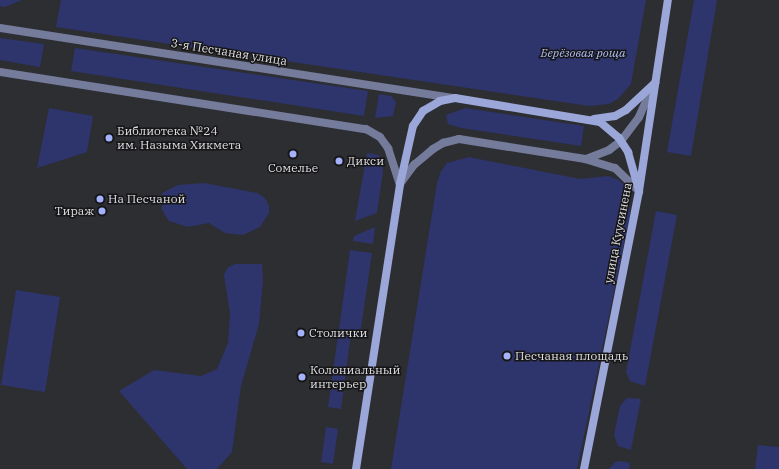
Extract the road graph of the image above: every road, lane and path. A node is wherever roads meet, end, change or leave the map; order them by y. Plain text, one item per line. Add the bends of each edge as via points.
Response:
1 (668, 0) edge
2 (0, 28) edge
3 (0, 72) edge
4 (655, 83) junction
5 (455, 98) junction
6 (590, 120) junction
7 (621, 141) junction
8 (585, 159) junction
9 (400, 184) junction
10 (639, 191) junction
11 (356, 469) edge
12 (584, 469) edge

1 - 4 main road, улица Куусинена
2 - 5 street, 3-я Песчаная улица
3 - 9 street via 366,129 380,137 388,148
4 - 6 main road via 626,110 615,116
4 - 7 street via 639,117
4 - 10 main road, улица Куусинена
5 - 6 main road
5 - 9 main road via 440,100 419,115 409,140
6 - 7 main road via 608,128
7 - 8 street via 609,150
7 - 10 main road via 628,152
8 - 9 street via 459,139 443,143 433,149 414,165
8 - 10 street via 615,168
9 - 11 main road
10 - 12 main road, улица Куусинена

